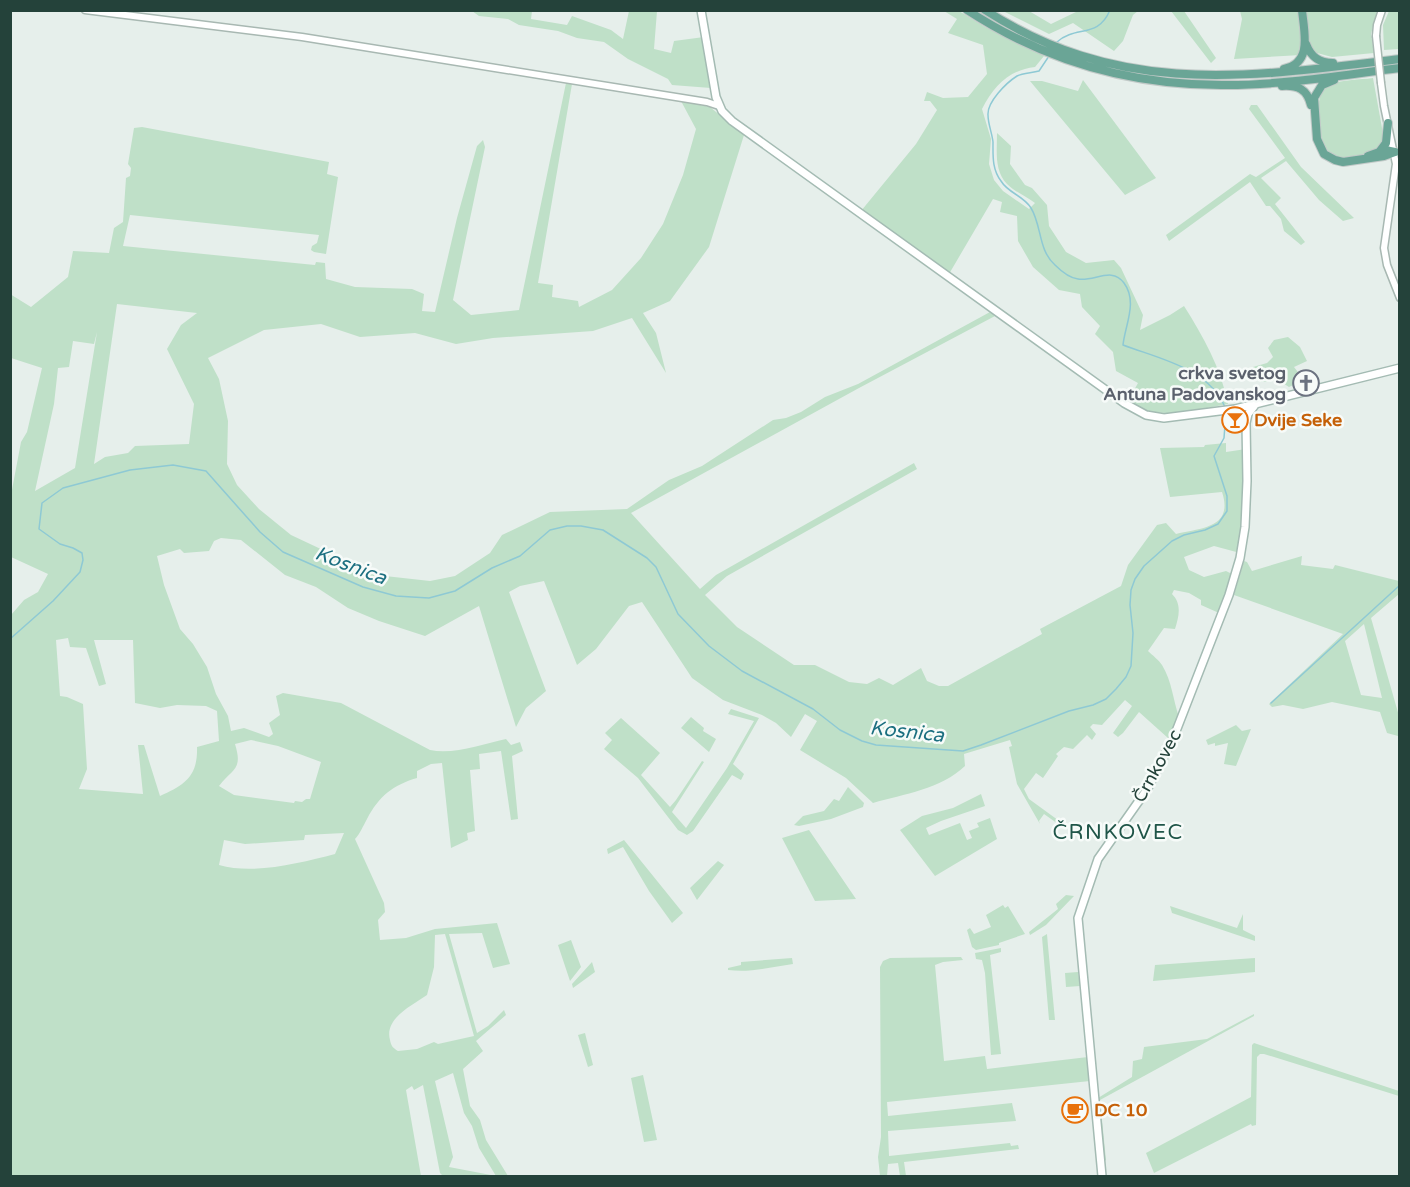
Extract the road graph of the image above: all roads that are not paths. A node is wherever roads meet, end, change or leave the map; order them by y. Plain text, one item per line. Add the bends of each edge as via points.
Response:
1 (85, 10) edge
2 (701, 10) edge
3 (967, 10) edge
4 (984, 10) edge
5 (1302, 10) edge
6 (1382, 10) edge
7 (1305, 40) junction
8 (1063, 54) junction
9 (1400, 59) edge
10 (1351, 65) junction
11 (1400, 68) edge
12 (1355, 73) junction
13 (1265, 74) junction
14 (1263, 83) junction
15 (719, 106) junction
16 (1314, 112) junction
17 (1388, 123) junction
18 (1380, 151) junction
19 (1395, 152) junction
20 (1359, 160) junction
21 (1400, 298) edge
22 (1400, 368) edge
23 (1257, 404) junction
24 (1228, 410) junction
25 (1246, 423) junction
26 (1102, 1176) edge

1 - 15 street via 302,37
2 - 15 main road
3 - 8 main road via 1042,51
4 - 8 main road
5 - 7 main road
6 - 17 street, bridge via 1376,36
7 - 10 main road via 1317,60
7 - 13 main road via 1298,63
8 - 13 main road via 1159,73
8 - 14 main road via 1124,76 1157,82
9 - 10 main road
10 - 13 main road
11 - 12 main road
12 - 14 main road
12 - 16 main road via 1322,85 1314,98
14 - 16 main road via 1301,88
15 - 24 main road via 732,121 1135,411 1155,417
16 - 20 main road via 1317,139 1324,154 1338,162
17 - 18 main road via 1387,139
17 - 19 street
18 - 19 main road
18 - 20 main road
19 - 20 main road
19 - 21 street via 1396,172 1384,248
22 - 23 main road
23 - 24 main road
23 - 25 main road
24 - 25 main road
25 - 26 main road, Črnkovec via 1245,527 1229,595 1173,738 1148,788 1098,859 1078,918

